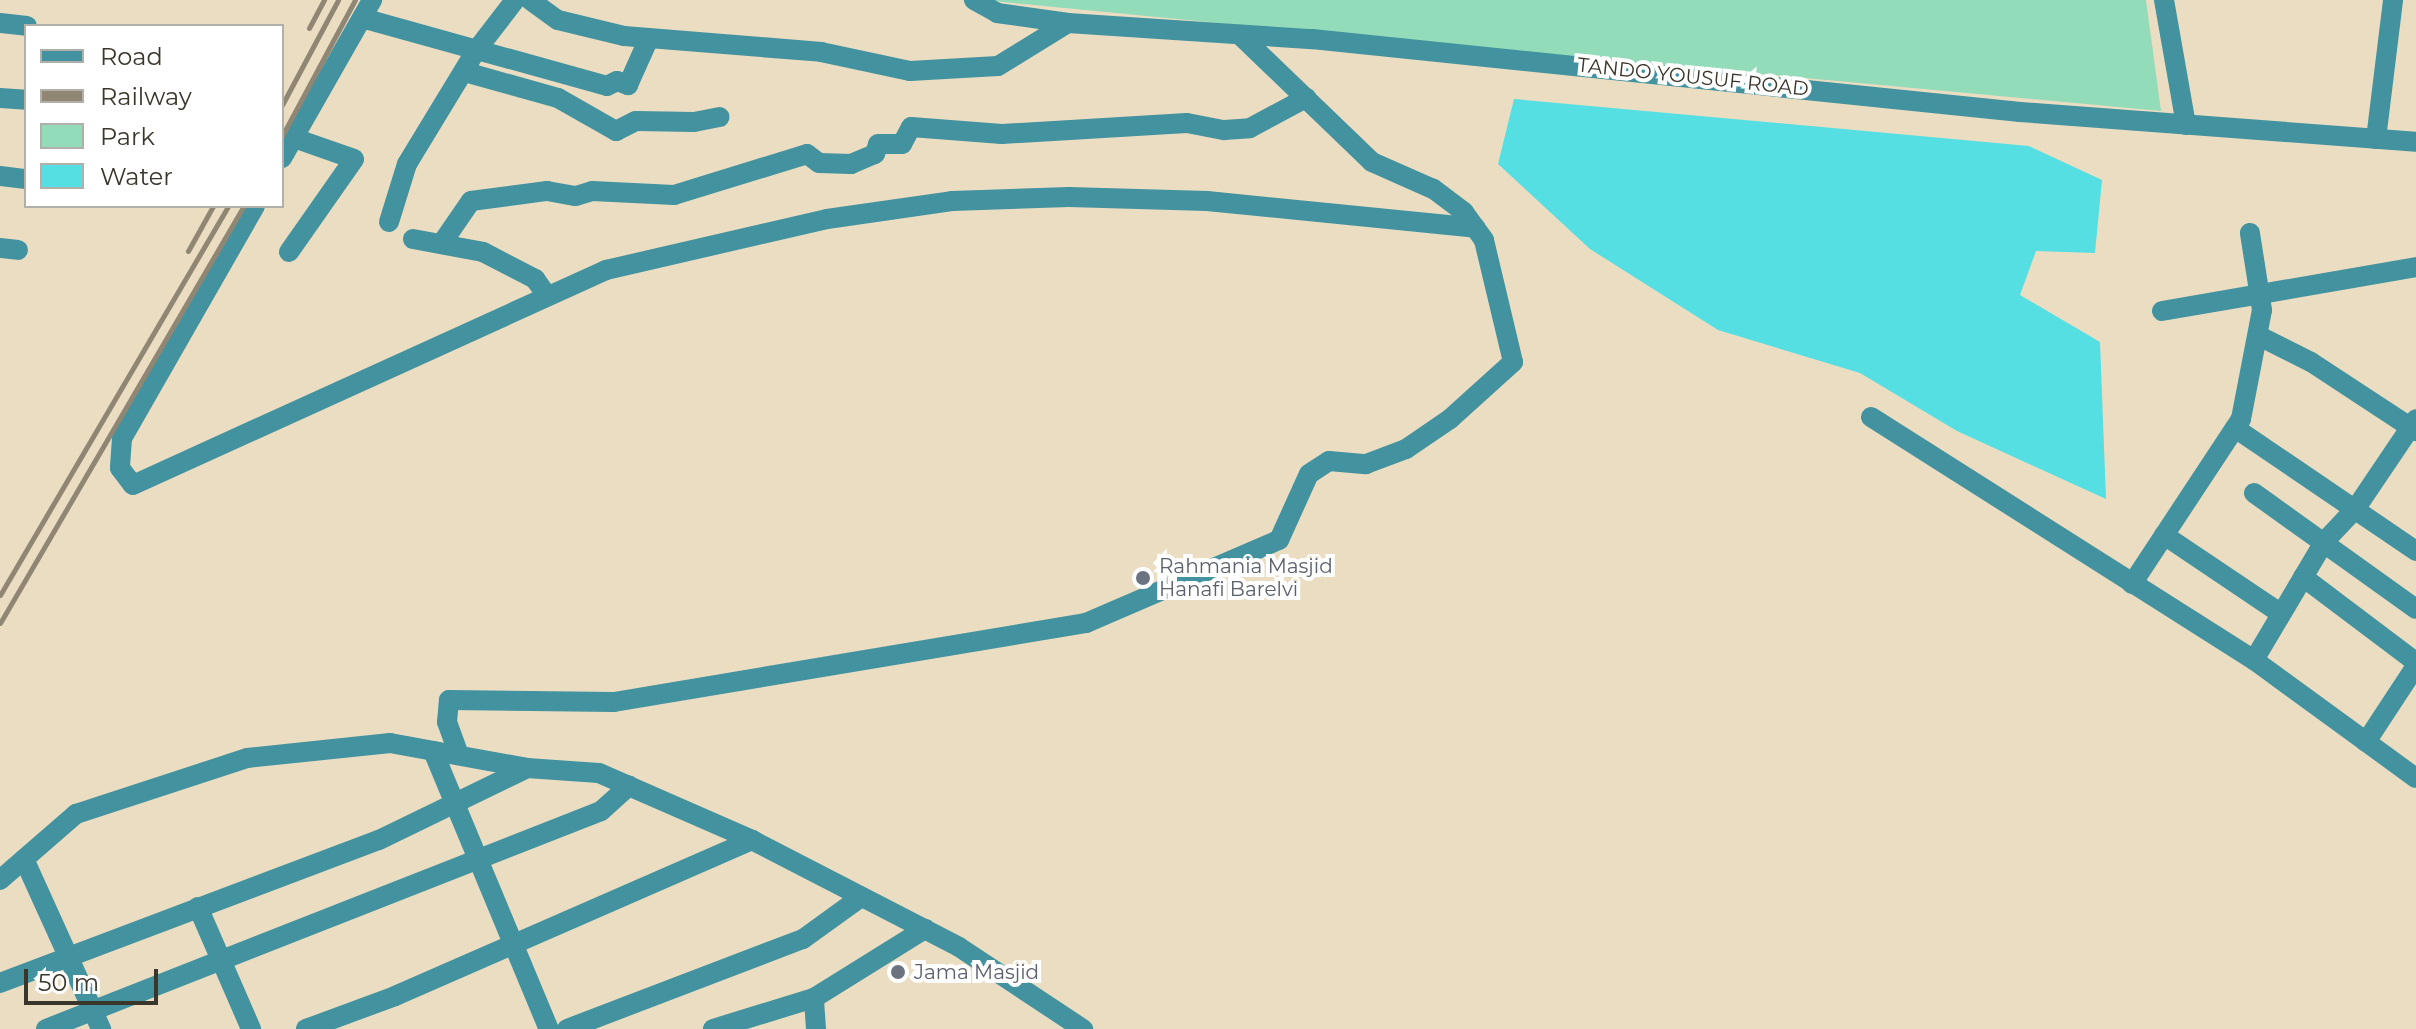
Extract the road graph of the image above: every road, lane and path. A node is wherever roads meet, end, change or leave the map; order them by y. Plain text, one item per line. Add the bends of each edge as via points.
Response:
1 (515, 0) edge
2 (530, 0) edge
3 (974, 0) edge
4 (2164, 0) edge
5 (2393, 0) edge
6 (367, 9) edge
7 (0, 23) edge
8 (1068, 23) junction
9 (24, 26) edge
10 (1242, 37) junction
11 (649, 38) junction
12 (479, 48) junction
13 (465, 72) junction
14 (0, 98) edge
15 (1306, 98) junction
16 (24, 100) edge
17 (720, 117) dead end
18 (2186, 125) junction
19 (294, 138) junction
20 (2376, 139) junction
21 (2416, 142) edge
22 (284, 155) edge
23 (0, 176) edge
24 (24, 179) edge
25 (254, 208) edge
26 (389, 222) dead end
27 (1476, 228) junction
28 (2250, 233) dead end
29 (413, 239) dead end
30 (442, 243) junction
31 (289, 252) dead end
32 (2416, 267) edge
33 (546, 294) junction
34 (2261, 294) junction
35 (2162, 311) dead end
36 (2259, 336) junction
37 (1871, 417) dead end
38 (2414, 426) edge
39 (2235, 428) junction
40 (2254, 493) dead end
41 (2356, 508) junction
42 (2164, 535) junction
43 (2324, 542) junction
44 (2416, 551) edge
45 (2303, 577) junction
46 (2132, 584) junction
47 (2416, 609) edge
48 (2280, 613) junction
49 (2254, 660) junction
50 (2416, 664) edge
51 (2366, 742) junction
52 (433, 751) junction
53 (459, 755) junction
54 (527, 768) junction
55 (2416, 778) edge
56 (629, 786) junction
57 (456, 803) junction
58 (752, 840) junction
59 (24, 859) junction
60 (479, 861) junction
61 (0, 880) edge
62 (861, 897) junction
63 (198, 907) junction
64 (925, 929) junction
65 (515, 945) junction
66 (72, 957) junction
67 (221, 961) junction
68 (0, 983) edge
69 (814, 998) junction
70 (98, 1020) edge
71 (46, 1029) edge
72 (251, 1029) edge
73 (306, 1029) edge
74 (549, 1029) edge
75 (567, 1029) edge
76 (713, 1029) edge
77 (816, 1029) edge
78 (1083, 1029) edge

1 - 12 street
2 - 11 street via 558,20
3 - 8 street, TANDO YOUSUF ROAD via 997,13
4 - 18 street
5 - 20 street
6 - 12 street
6 - 19 street
7 - 9 street
8 - 10 street, TANDO YOUSUF ROAD
8 - 11 street via 998,66 941,72 886,68 821,52
10 - 15 street
10 - 18 street, TANDO YOUSUF ROAD via 1328,40
11 - 12 street via 628,85 617,81 607,86
12 - 13 street
13 - 17 street via 558,98 616,131 636,121
13 - 26 street via 407,164
14 - 16 street
15 - 27 street via 1372,162 1433,189
15 - 30 street via 1250,128 1224,130 1187,123 1002,134 911,127 902,144 878,144 875,154 851,164 819,163 807,154 674,195 592,191 576,196 547,191 471,201
18 - 20 street, TANDO YOUSUF ROAD
19 - 22 street
19 - 31 street via 354,159
20 - 21 street, TANDO YOUSUF ROAD
23 - 24 street
25 - 33 street via 122,438 120,468 133,485
27 - 33 street via 1207,201 952,201 827,219 649,257
27 - 53 street via 1484,240 1513,362 1450,419 1406,449 1366,464 1329,461 1309,474 1279,540 1086,623 614,702 449,700 447,722
28 - 34 street
29 - 30 street
30 - 33 street via 483,252 535,279
32 - 34 street
34 - 35 street
34 - 36 street
36 - 38 street
36 - 39 street
37 - 46 street
38 - 41 street
39 - 41 street
39 - 42 street
40 - 43 street
41 - 43 street
41 - 44 street
42 - 46 street
42 - 48 street
43 - 45 street
43 - 47 street
45 - 48 street
45 - 50 street
46 - 49 street
48 - 49 street
49 - 51 street
50 - 51 street
51 - 55 street
52 - 53 street
52 - 57 street
52 - 59 street via 390,743 247,758 76,814
53 - 54 street
54 - 56 street via 599,773
54 - 57 street
56 - 58 street
56 - 60 street via 601,811
57 - 60 street
57 - 63 street via 379,840
58 - 62 street
58 - 65 street
59 - 61 street
59 - 66 street
60 - 65 street
60 - 67 street
62 - 64 street
62 - 75 street via 803,939
63 - 66 street
63 - 67 street
64 - 69 street
64 - 78 street
65 - 73 street
65 - 74 street
66 - 68 street
66 - 70 street
67 - 70 street
67 - 72 street
69 - 76 street
69 - 77 street
70 - 71 street

